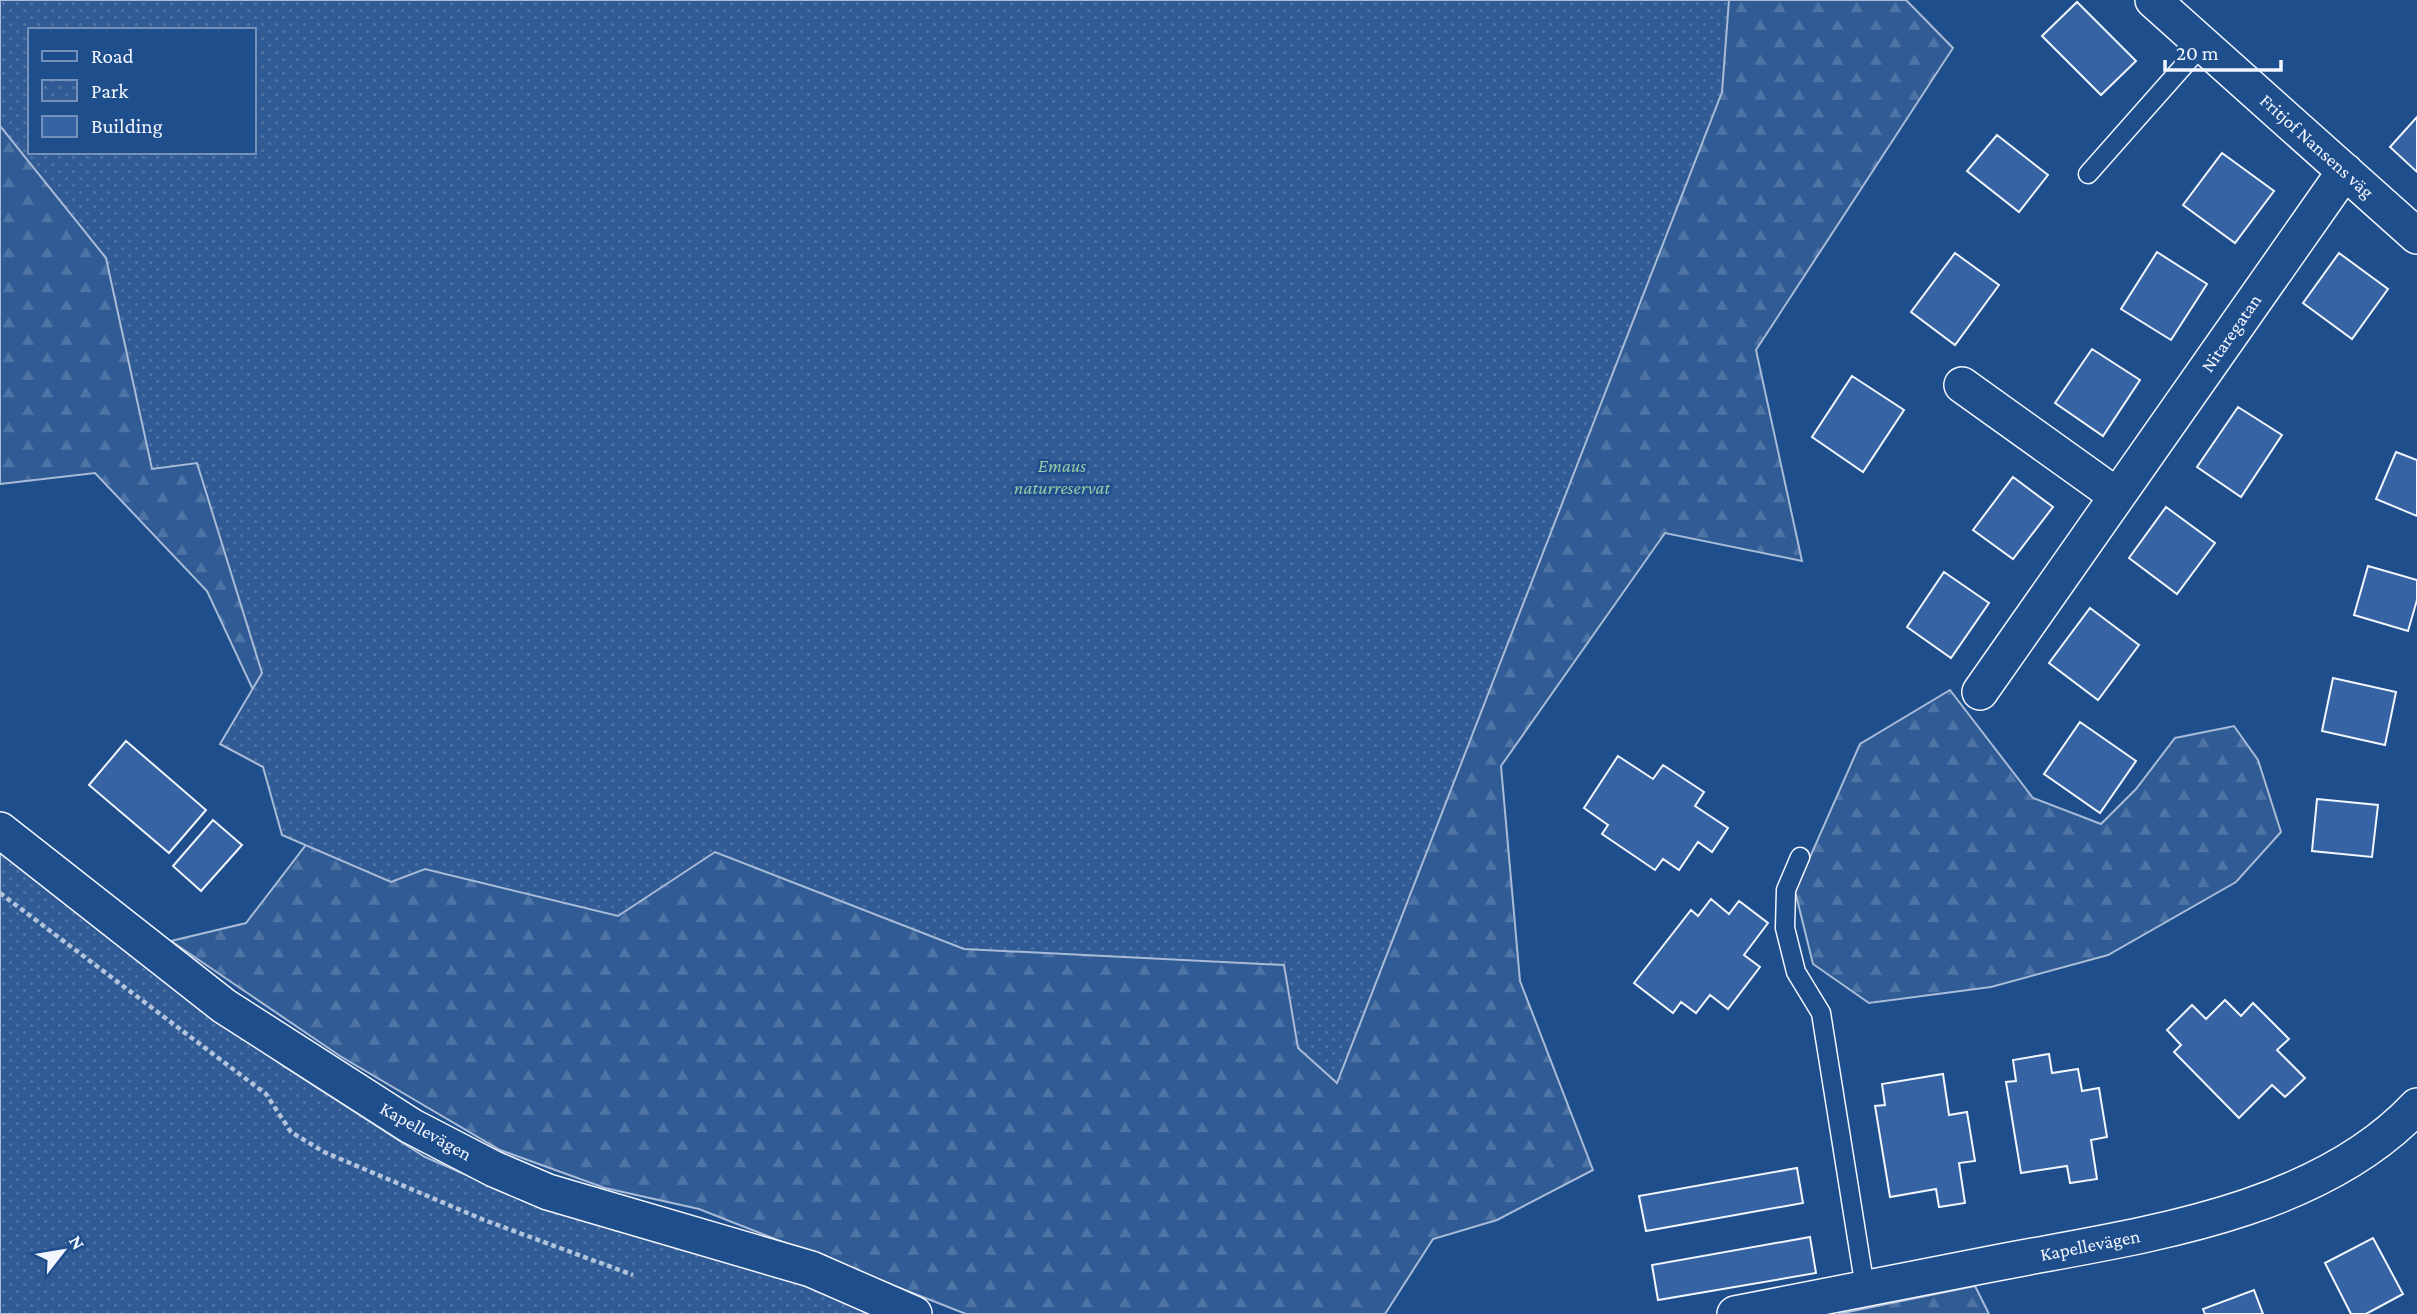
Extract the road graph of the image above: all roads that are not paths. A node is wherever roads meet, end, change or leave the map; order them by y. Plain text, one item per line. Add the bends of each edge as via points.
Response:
1 (2153, 0) edge
2 (2203, 44) junction
3 (2345, 171) junction
4 (2088, 174) dead end
5 (2417, 236) edge
6 (1962, 386) dead end
7 (2117, 496) junction
8 (1980, 692) dead end
9 (0, 830) edge
10 (1800, 857) dead end
11 (2417, 1106) edge
12 (1864, 1288) junction
13 (914, 1314) edge
14 (1735, 1314) edge

1 - 2 street, Fritjof Nansens väg
2 - 3 street, Fritjof Nansens väg
2 - 4 lane
3 - 5 street, Fritjof Nansens väg
3 - 7 street, Nitaregatan
6 - 7 street
7 - 8 street, Nitaregatan
9 - 13 street, Kapellevägen via 224,1006 411,1126 548,1192 811,1269
10 - 12 lane via 1786,890 1785,928 1796,972 1821,1013
11 - 12 street, Kapellevägen via 2349,1164 2263,1201 2138,1236
12 - 14 street, Kapellevägen

